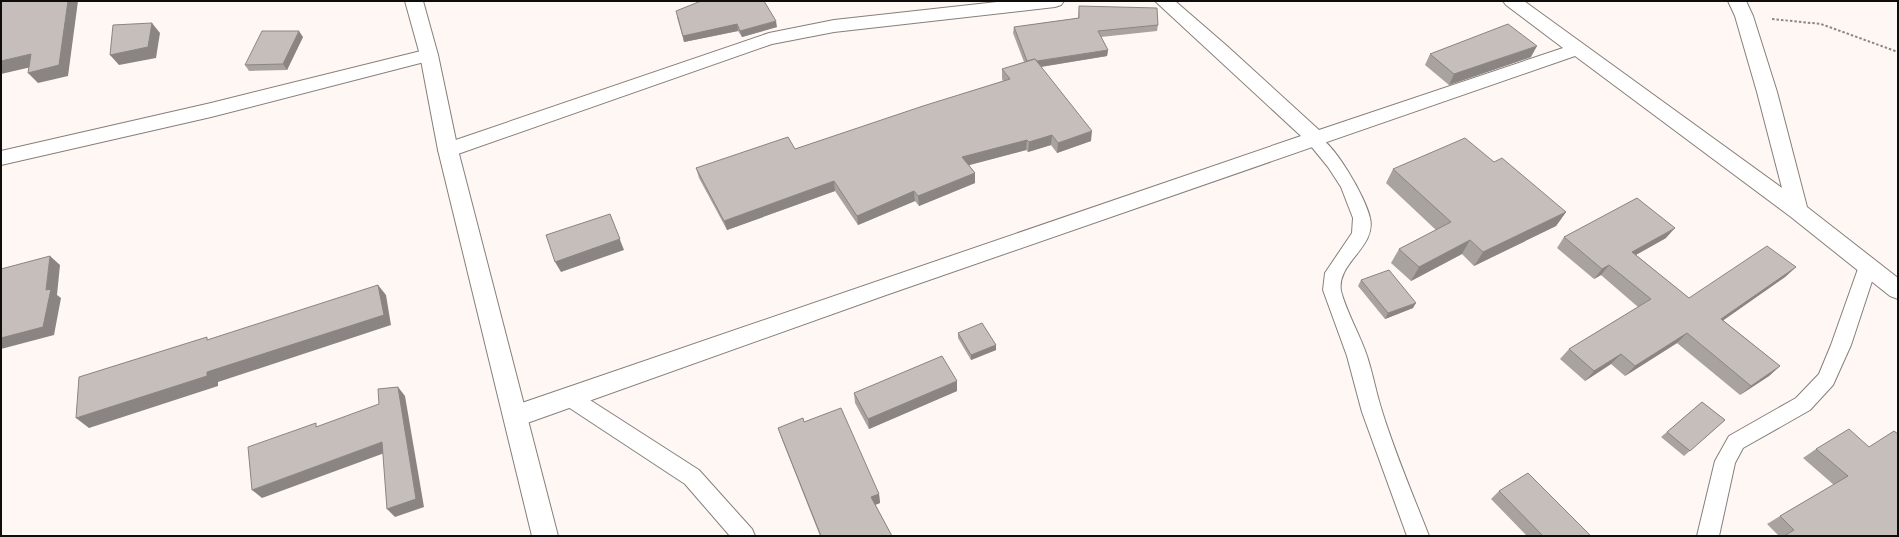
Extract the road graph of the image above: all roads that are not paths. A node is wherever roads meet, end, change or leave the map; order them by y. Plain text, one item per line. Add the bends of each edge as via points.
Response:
1 (414, 1) edge
2 (1055, 1) edge
3 (1164, 1) edge
4 (1512, 1) edge
5 (1741, 9) edge
6 (1578, 49) junction
7 (429, 55) junction
8 (1315, 139) junction
9 (448, 150) junction
10 (1, 158) edge
11 (1798, 211) junction
12 (1868, 266) junction
13 (1898, 290) edge
14 (569, 397) junction
15 (516, 416) junction
16 (545, 536) edge
17 (744, 536) edge
18 (1418, 536) edge
19 (1708, 536) edge

1 - 7 street
2 - 9 street via 834,26 769,39
3 - 8 street via 1221,50
4 - 6 street
5 - 11 street via 1767,92
6 - 8 street
6 - 11 street
7 - 9 street
7 - 10 street via 211,110
8 - 14 street
8 - 18 lane via 1349,186 1362,218 1361,234 1334,273 1332,290 1357,356 1372,412
9 - 15 street
11 - 12 street
12 - 13 street
12 - 19 lane via 1826,379 1803,404 1736,442 1725,461
14 - 15 street
14 - 17 lane via 692,477
15 - 16 street

